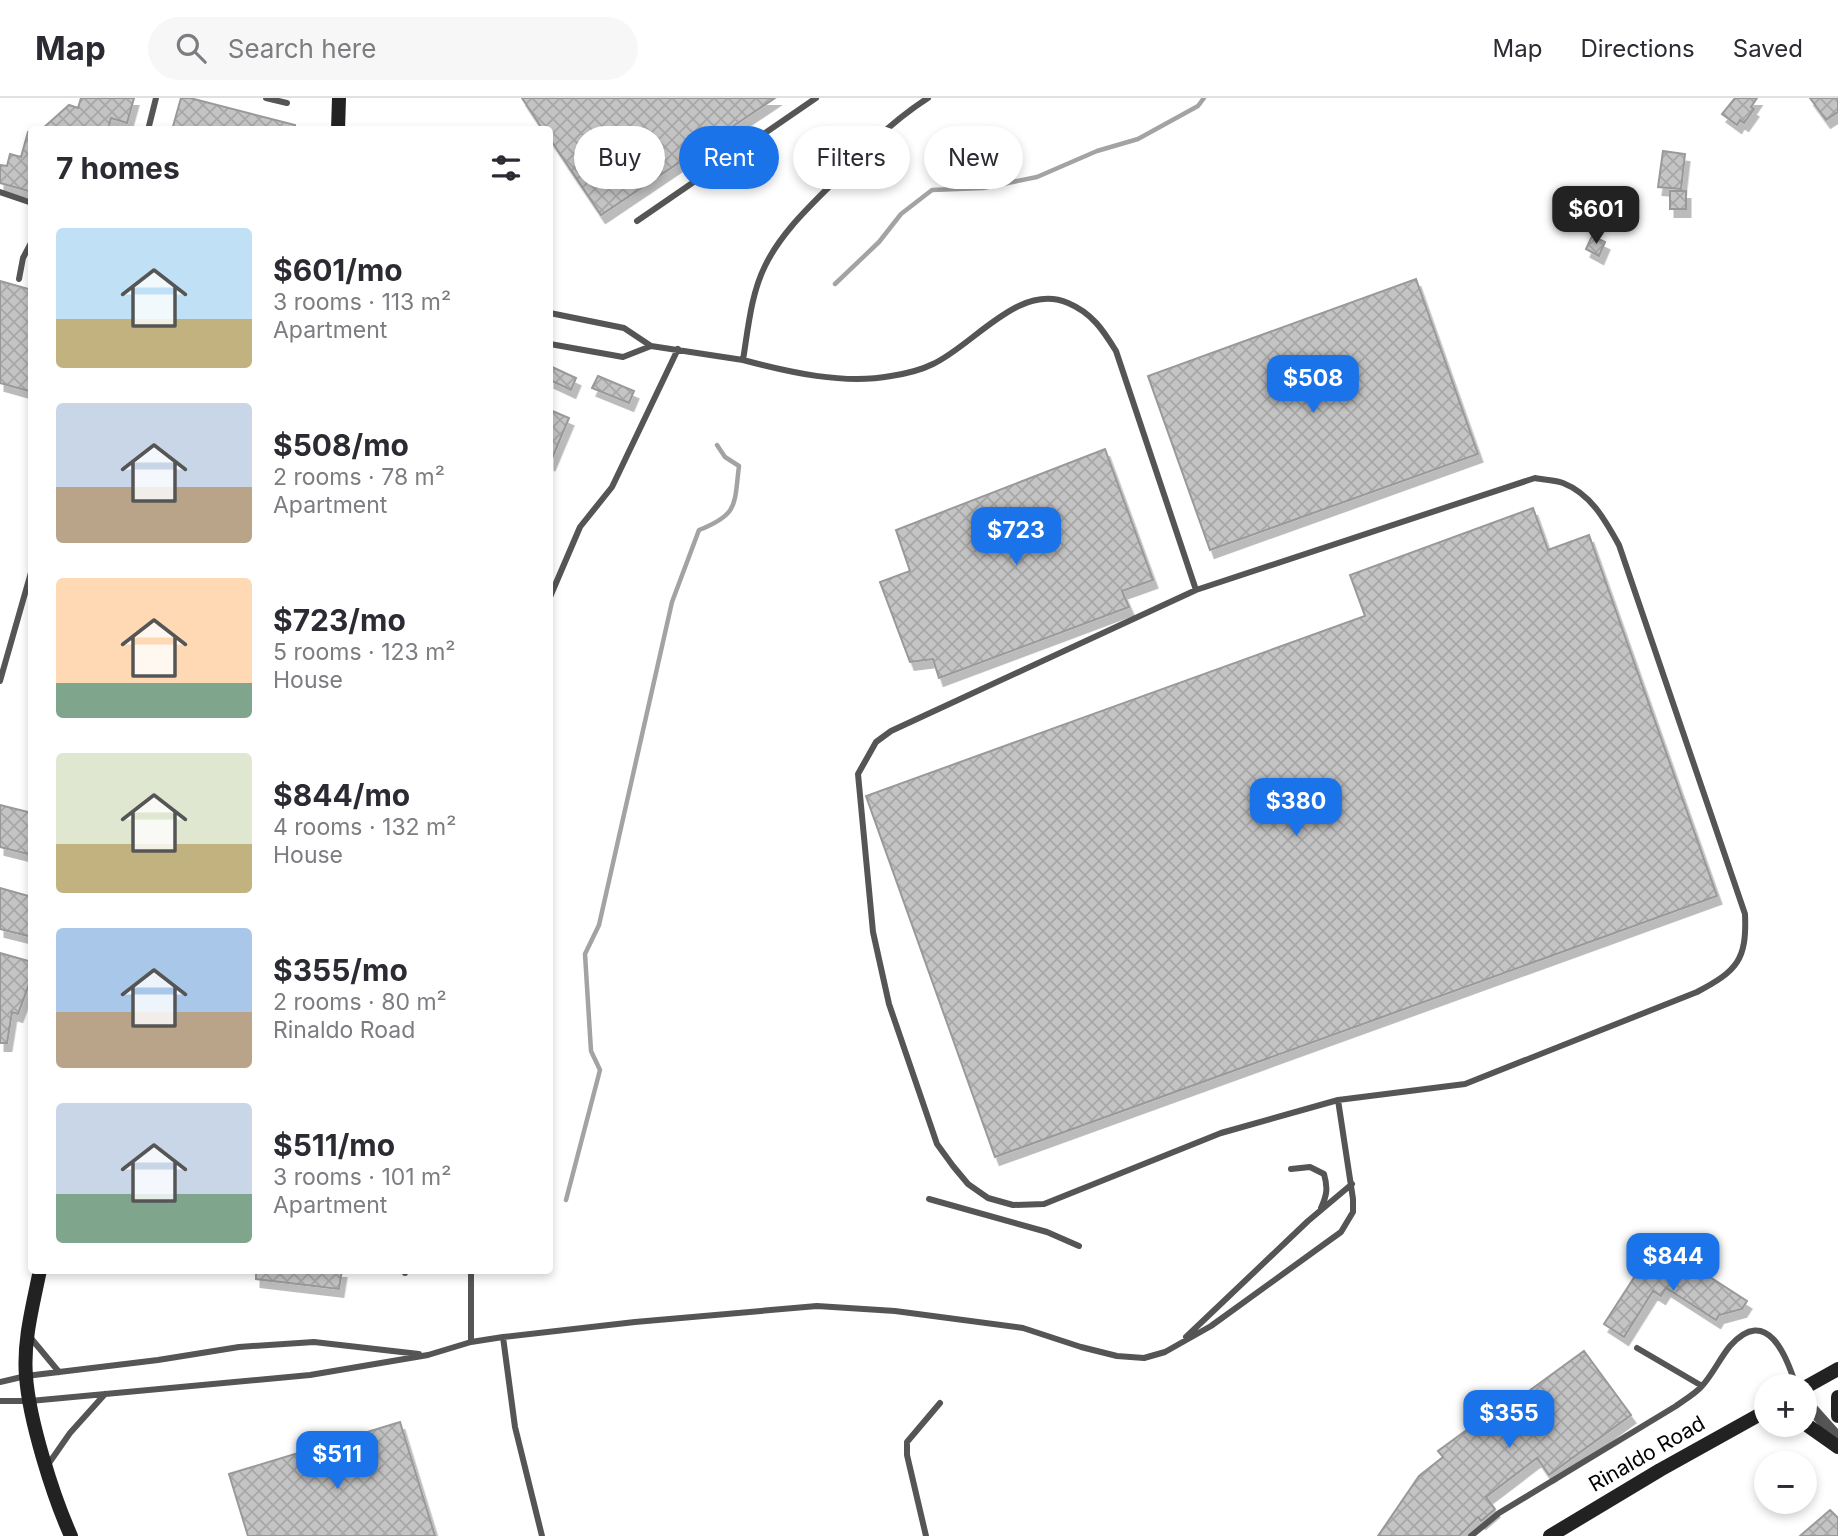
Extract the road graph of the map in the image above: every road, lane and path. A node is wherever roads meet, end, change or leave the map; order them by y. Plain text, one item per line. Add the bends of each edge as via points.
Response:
1 (156, 98) edge
2 (266, 98) edge
3 (339, 98) edge
4 (817, 98) edge
5 (928, 98) edge
6 (287, 103) dead end
7 (149, 126) edge
8 (338, 126) edge
9 (0, 192) edge
10 (28, 202) edge
11 (637, 220) dead end
12 (28, 249) edge
13 (19, 279) dead end
14 (553, 314) edge
15 (553, 345) edge
16 (651, 346) junction
17 (678, 349) junction
18 (743, 360) junction
19 (28, 583) edge
20 (553, 590) edge
21 (1196, 590) junction
22 (0, 681) edge
23 (1338, 1100) junction
24 (1291, 1169) dead end
25 (1352, 1184) junction
26 (929, 1199) dead end
27 (1318, 1212) junction
28 (1079, 1246) dead end
29 (39, 1274) edge
30 (471, 1274) edge
31 (27, 1333) junction
32 (503, 1337) junction
33 (471, 1342) junction
34 (1177, 1346) junction
35 (1637, 1348) dead end
36 (428, 1355) junction
37 (1838, 1369) edge
38 (59, 1371) junction
39 (1792, 1374) edge
40 (26, 1376) junction
41 (1817, 1381) edge
42 (0, 1382) edge
43 (1702, 1386) junction
44 (105, 1394) junction
45 (1838, 1396) edge
46 (0, 1401) edge
47 (30, 1401) junction
48 (940, 1403) dead end
49 (1817, 1415) edge
50 (1838, 1416) edge
51 (1754, 1419) edge
52 (1817, 1432) edge
53 (1838, 1438) edge
54 (1838, 1447) edge
55 (47, 1466) junction
56 (71, 1536) edge
57 (542, 1536) edge
58 (926, 1536) edge
59 (1471, 1536) edge
60 (1550, 1536) edge

1 - 7 lane
2 - 6 lane
3 - 8 street
4 - 11 lane
5 - 18 lane via 899,117 781,240 764,267
9 - 10 lane
12 - 13 lane
14 - 16 lane via 624,328
15 - 16 lane via 623,357
16 - 17 lane
17 - 18 lane
17 - 20 lane via 612,487 580,527
18 - 21 lane via 829,378 890,377 932,365 1016,307 1040,298 1057,298 1080,308 1101,325 1116,351
19 - 22 lane
21 - 23 lane via 891,731 876,743 858,774 873,932 889,1004 937,1144 968,1184 988,1198 1013,1205 1044,1205 1221,1133
21 - 23 lane via 1535,478 1563,483 1583,494 1601,513 1619,545 1745,914 1746,940 1737,963 1721,980 1697,992 1465,1084
23 - 25 lane
24 - 27 lane via 1310,1167 1324,1174 1326,1196
25 - 27 lane
25 - 34 lane via 1353,1212 1341,1232
26 - 28 lane via 1047,1232
27 - 34 lane
29 - 31 street
30 - 33 lane
31 - 38 lane
31 - 40 street
32 - 33 lane
32 - 34 lane via 817,1306 1023,1328 1117,1356 1144,1358
32 - 57 lane via 514,1427
33 - 36 lane
35 - 43 lane
36 - 38 lane via 314,1342
36 - 44 lane via 310,1375
37 - 41 street
38 - 40 lane
39 - 43 lane via 1779,1343 1752,1331 1732,1344
40 - 42 lane
40 - 47 street
43 - 59 lane via 1649,1424 1499,1513
44 - 47 lane
44 - 55 lane
45 - 50 street
46 - 47 lane
47 - 55 street
48 - 58 lane via 907,1442
49 - 53 street
51 - 60 street, Rinaldo Road
52 - 54 street
55 - 56 street

